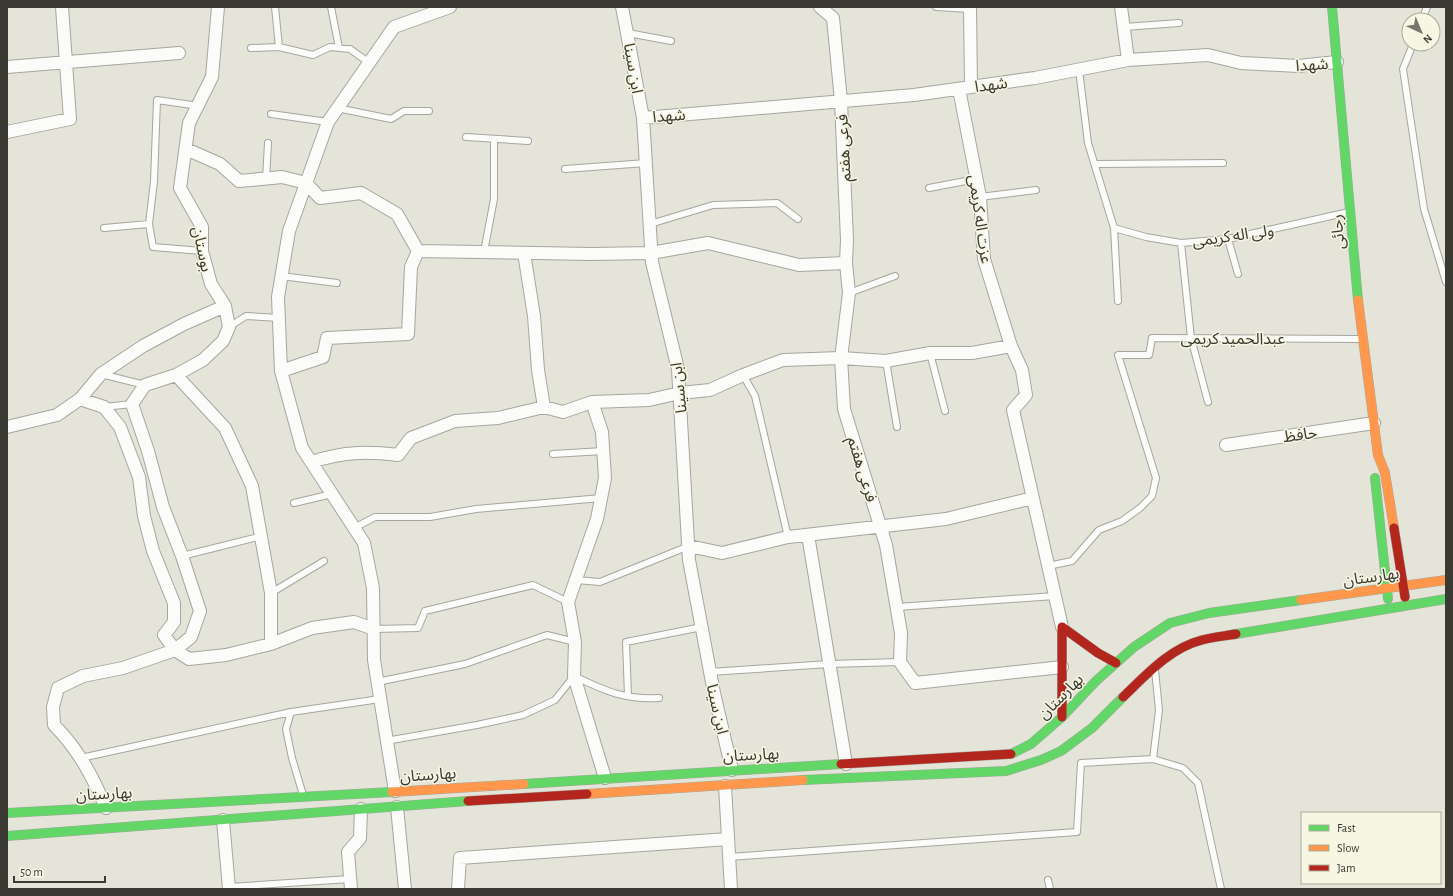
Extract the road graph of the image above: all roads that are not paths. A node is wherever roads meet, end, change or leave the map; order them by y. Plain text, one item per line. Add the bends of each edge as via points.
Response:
1 (62, 7) edge
2 (218, 7) edge
3 (274, 7) edge
4 (331, 7) edge
5 (450, 7) edge
6 (622, 7) edge
7 (820, 7) edge
8 (936, 7) edge
9 (1122, 7) edge
10 (1332, 7) edge
11 (970, 8) edge
12 (1179, 23) dead end
13 (1124, 28) junction
14 (628, 33) junction
15 (672, 41) dead end
16 (279, 47) junction
17 (251, 48) dead end
18 (338, 48) junction
19 (1410, 52) edge
20 (179, 53) dead end
21 (1128, 60) junction
22 (66, 62) junction
23 (368, 62) junction
24 (1337, 62) junction
25 (7, 67) edge
26 (1079, 70) junction
27 (971, 87) junction
28 (959, 89) junction
29 (841, 101) junction
30 (198, 106) junction
31 (337, 108) junction
32 (429, 111) dead end
33 (271, 114) dead end
34 (643, 118) junction
35 (328, 122) junction
36 (7, 132) edge
37 (466, 137) dead end
38 (494, 139) junction
39 (528, 140) dead end
40 (268, 143) dead end
41 (186, 149) junction
42 (646, 163) junction
43 (1223, 163) dead end
44 (1094, 164) junction
45 (566, 169) dead end
46 (266, 179) junction
47 (976, 179) junction
48 (306, 183) junction
49 (929, 188) dead end
50 (1036, 190) dead end
51 (980, 197) junction
52 (1351, 212) junction
53 (798, 219) dead end
54 (149, 224) junction
55 (650, 224) junction
56 (104, 228) dead end
57 (1114, 228) junction
58 (1228, 239) junction
59 (1181, 243) junction
60 (202, 251) junction
61 (418, 251) junction
62 (484, 252) junction
63 (524, 253) junction
64 (651, 253) junction
65 (846, 264) junction
66 (1238, 274) dead end
67 (281, 276) junction
68 (895, 276) dead end
69 (1446, 282) edge
70 (337, 283) dead end
71 (849, 292) junction
72 (1118, 301) dead end
73 (225, 306) junction
74 (279, 318) junction
75 (229, 327) junction
76 (1191, 338) junction
77 (1362, 339) junction
78 (1011, 346) junction
79 (930, 353) junction
80 (841, 358) junction
81 (886, 361) junction
82 (282, 370) junction
83 (102, 374) junction
84 (176, 375) junction
85 (743, 375) junction
86 (145, 385) junction
87 (680, 393) junction
88 (80, 399) junction
89 (592, 402) junction
90 (1208, 402) dead end
91 (132, 404) junction
92 (104, 407) junction
93 (544, 408) junction
94 (944, 411) dead end
95 (1374, 423) junction
96 (897, 426) dead end
97 (7, 427) edge
98 (1226, 445) dead end
99 (603, 451) junction
100 (553, 454) dead end
101 (1378, 455) junction
102 (311, 462) junction
103 (332, 494) junction
104 (601, 498) junction
105 (1033, 498) junction
106 (294, 503) dead end
107 (354, 528) junction
108 (880, 528) junction
109 (808, 535) junction
110 (262, 536) junction
111 (788, 536) junction
112 (689, 546) junction
113 (182, 556) junction
114 (324, 561) dead end
115 (1048, 566) junction
116 (576, 580) junction
117 (1446, 580) edge
118 (1402, 587) junction
119 (1387, 589) junction
120 (271, 593) junction
121 (1055, 596) junction
122 (1446, 599) edge
123 (568, 602) junction
124 (1407, 605) junction
125 (897, 608) junction
126 (1389, 608) junction
127 (702, 627) junction
128 (1062, 628) junction
129 (374, 629) junction
130 (575, 642) junction
131 (271, 644) junction
132 (175, 650) junction
133 (900, 662) junction
134 (1116, 663) junction
135 (830, 664) junction
136 (1155, 666) junction
137 (1062, 667) junction
138 (710, 672) junction
139 (574, 676) junction
140 (377, 682) junction
141 (628, 696) junction
142 (659, 698) dead end
143 (380, 699) junction
144 (291, 712) junction
145 (1062, 717) junction
146 (386, 741) junction
147 (81, 758) junction
148 (1154, 760) junction
149 (846, 764) junction
150 (732, 770) junction
151 (605, 778) junction
152 (725, 786) junction
153 (395, 791) junction
154 (304, 797) junction
155 (397, 807) junction
156 (106, 808) junction
157 (361, 809) junction
158 (7, 813) edge
159 (302, 814) junction
160 (223, 820) junction
161 (7, 836) edge
162 (728, 839) junction
163 (729, 857) junction
164 (1048, 880) dead end
165 (350, 884) edge
166 (229, 888) edge
167 (405, 889) edge
168 (458, 889) edge
169 (731, 889) edge
170 (1050, 889) edge
171 (1221, 889) edge

1 - 22 street
2 - 30 street, بوستان via 212,77
3 - 16 lane
4 - 18 lane
5 - 23 street via 394,27
6 - 14 street, ابن سینا
7 - 29 street, فرعی هفتم via 833,18
8 - 11 lane
9 - 13 street
10 - 24 street, رجائی
11 - 27 street
12 - 13 lane
13 - 21 street
14 - 15 lane
14 - 34 street, ابن سینا
16 - 17 lane
16 - 18 lane via 313,54 330,46
18 - 23 lane via 350,49
19 - 69 lane via 1403,69 1424,209
20 - 22 street
21 - 24 street, شهدا via 1208,55 1241,63 1298,66
21 - 26 street, شهدا
22 - 25 street
22 - 36 street via 70,119
23 - 31 street
24 - 52 street, رجائی
26 - 27 street, شهدا
26 - 44 lane via 1088,143
27 - 28 street, شهدا
28 - 29 street, شهدا
28 - 47 street, عزت اله کریمی
29 - 34 street, شهدا
29 - 65 street, فرعی هفتم
30 - 41 street, بوستان via 189,123
30 - 54 lane via 157,100 154,181
31 - 32 lane via 391,118 404,111
31 - 35 street
33 - 35 lane
34 - 42 street, ابن سینا
35 - 48 street
37 - 38 lane
38 - 39 lane
38 - 62 lane via 494,199
40 - 46 lane
41 - 46 street via 220,164 239,181
41 - 60 street, بوستان via 180,188 202,227
42 - 45 lane
42 - 55 street, ابن سینا
43 - 44 lane
44 - 57 lane
46 - 48 street via 282,177
47 - 49 lane
47 - 51 street, عزت اله کریمی
48 - 61 street via 320,198 361,193 397,214
48 - 67 street via 289,231
50 - 51 lane
51 - 78 street, عزت اله کریمی via 984,259
52 - 58 lane, ولی اله کریمی
52 - 77 street, رجائی
53 - 55 lane via 777,203 713,205
54 - 56 lane
54 - 60 lane via 153,247
55 - 64 street, ابن سینا
57 - 59 lane, ولی اله کریمی
57 - 72 lane
58 - 59 lane, ولی اله کریمی
58 - 66 lane
59 - 76 lane
60 - 73 street, بوستان via 211,284
61 - 62 street
61 - 82 street via 410,267 408,334 327,338 323,356
62 - 63 street
63 - 64 street
63 - 93 street
64 - 65 street via 708,243 799,265
64 - 87 street, ابن سینا via 678,369
65 - 71 street, فرعی هفتم
67 - 70 lane
67 - 74 street
68 - 71 lane
71 - 80 street, فرعی هفتم
73 - 75 street, بوستان
73 - 83 street via 143,346
74 - 75 lane via 246,316
74 - 82 street
75 - 84 street via 223,341 203,360
76 - 77 lane, عبدالحمید کریمی
76 - 90 lane
76 - 115 lane, عبدالحمید کریمی via 1152,338 1149,355 1118,355 1156,478 1152,496 1122,521 1099,530 1072,561
77 - 95 street, رجائی
78 - 79 street via 972,352
78 - 105 street, عزت اله کریمی via 1022,370 1026,394 1013,410
79 - 81 street
79 - 94 lane
80 - 81 street
80 - 85 street via 783,360
80 - 108 street, فرعی هفتم via 844,409
81 - 96 lane
82 - 102 street via 302,448
83 - 86 lane
83 - 88 street
84 - 86 street
84 - 110 street via 225,428 252,486
85 - 87 street via 710,390
85 - 111 lane via 755,396
86 - 91 street
87 - 89 street via 648,400
87 - 112 street, ابن سینا
88 - 92 street
88 - 97 street via 57,415
89 - 93 street via 563,412
89 - 99 street via 602,432
91 - 92 lane
91 - 113 street via 163,507
92 - 132 street via 120,427 139,477 144,516 153,551 174,602 174,622 164,635
93 - 102 street via 498,418 455,421 411,438 398,455 365,452 332,456
95 - 98 street, حافظ
95 - 101 street, رجائی
99 - 100 lane
99 - 104 street via 605,478
101 - 118 street, رجائی via 1385,473
101 - 119 street, رجائی via 1375,472
102 - 103 street
103 - 106 lane
103 - 107 street
104 - 107 lane via 476,509 430,517 375,517
104 - 116 street via 597,519
105 - 108 street via 946,519
105 - 115 street
107 - 129 street via 364,543 373,588
108 - 109 street
108 - 125 street, فرعی هفتم via 886,545
109 - 111 street
109 - 135 street
110 - 113 lane
110 - 120 street
111 - 112 street via 722,553
112 - 116 lane via 600,582
112 - 127 street, ابن سینا
113 - 132 street via 200,611 190,637
114 - 120 lane
115 - 121 street
116 - 123 street
117 - 118 street, بهارستان
118 - 119 street, بهارستان
118 - 124 street, رجائی
119 - 126 street, رجائی
119 - 134 street, بهارستان via 1209,613 1170,623 1134,647
120 - 131 street
121 - 125 lane
121 - 128 street
122 - 124 street, بهارستان
123 - 129 lane via 533,585 425,611 418,628
123 - 130 street
124 - 126 street, بهارستان
125 - 133 street, فرعی هفتم via 901,633
126 - 136 street, بهارستان via 1201,640 1177,650
127 - 138 street, ابن سینا
127 - 141 lane via 626,642
128 - 134 street
128 - 137 street
129 - 131 street via 354,622 312,628
129 - 140 street
130 - 139 street
130 - 140 lane via 547,634 465,664
131 - 132 street via 226,655 189,659
132 - 147 street via 123,668 83,676 58,688 53,707 54,725
133 - 135 lane
133 - 137 street via 915,683
134 - 145 street, بهارستان
135 - 138 lane
135 - 149 street
136 - 148 lane via 1160,710
136 - 152 street, بهارستان via 1085,734 1060,752 1033,763 1006,770
137 - 145 street
138 - 150 street, ابن سینا
139 - 141 lane via 606,692
139 - 146 lane via 555,700 523,715
139 - 151 street
140 - 143 street
141 - 142 lane via 642,699
143 - 144 lane
143 - 146 street
144 - 147 lane
144 - 154 lane via 286,729
145 - 149 street, بهارستان via 1031,744 1011,754
146 - 153 street
147 - 156 street via 93,777
148 - 163 lane via 1081,762 1077,832
148 - 171 lane via 1183,768 1198,783
149 - 150 street, بهارستان
150 - 151 street, بهارستان
151 - 153 street, بهارستان
152 - 155 street, بهارستان
152 - 162 street
153 - 154 street, بهارستان
153 - 155 street
154 - 156 street, بهارستان
154 - 159 street
155 - 157 street, بهارستان
155 - 167 street
156 - 158 street, بهارستان
157 - 159 street, بهارستان
157 - 165 street via 360,838 348,852
159 - 160 street, بهارستان
160 - 161 street, بهارستان
160 - 166 street
162 - 163 street
162 - 168 street via 460,858
163 - 169 street
164 - 170 lane
165 - 166 lane

